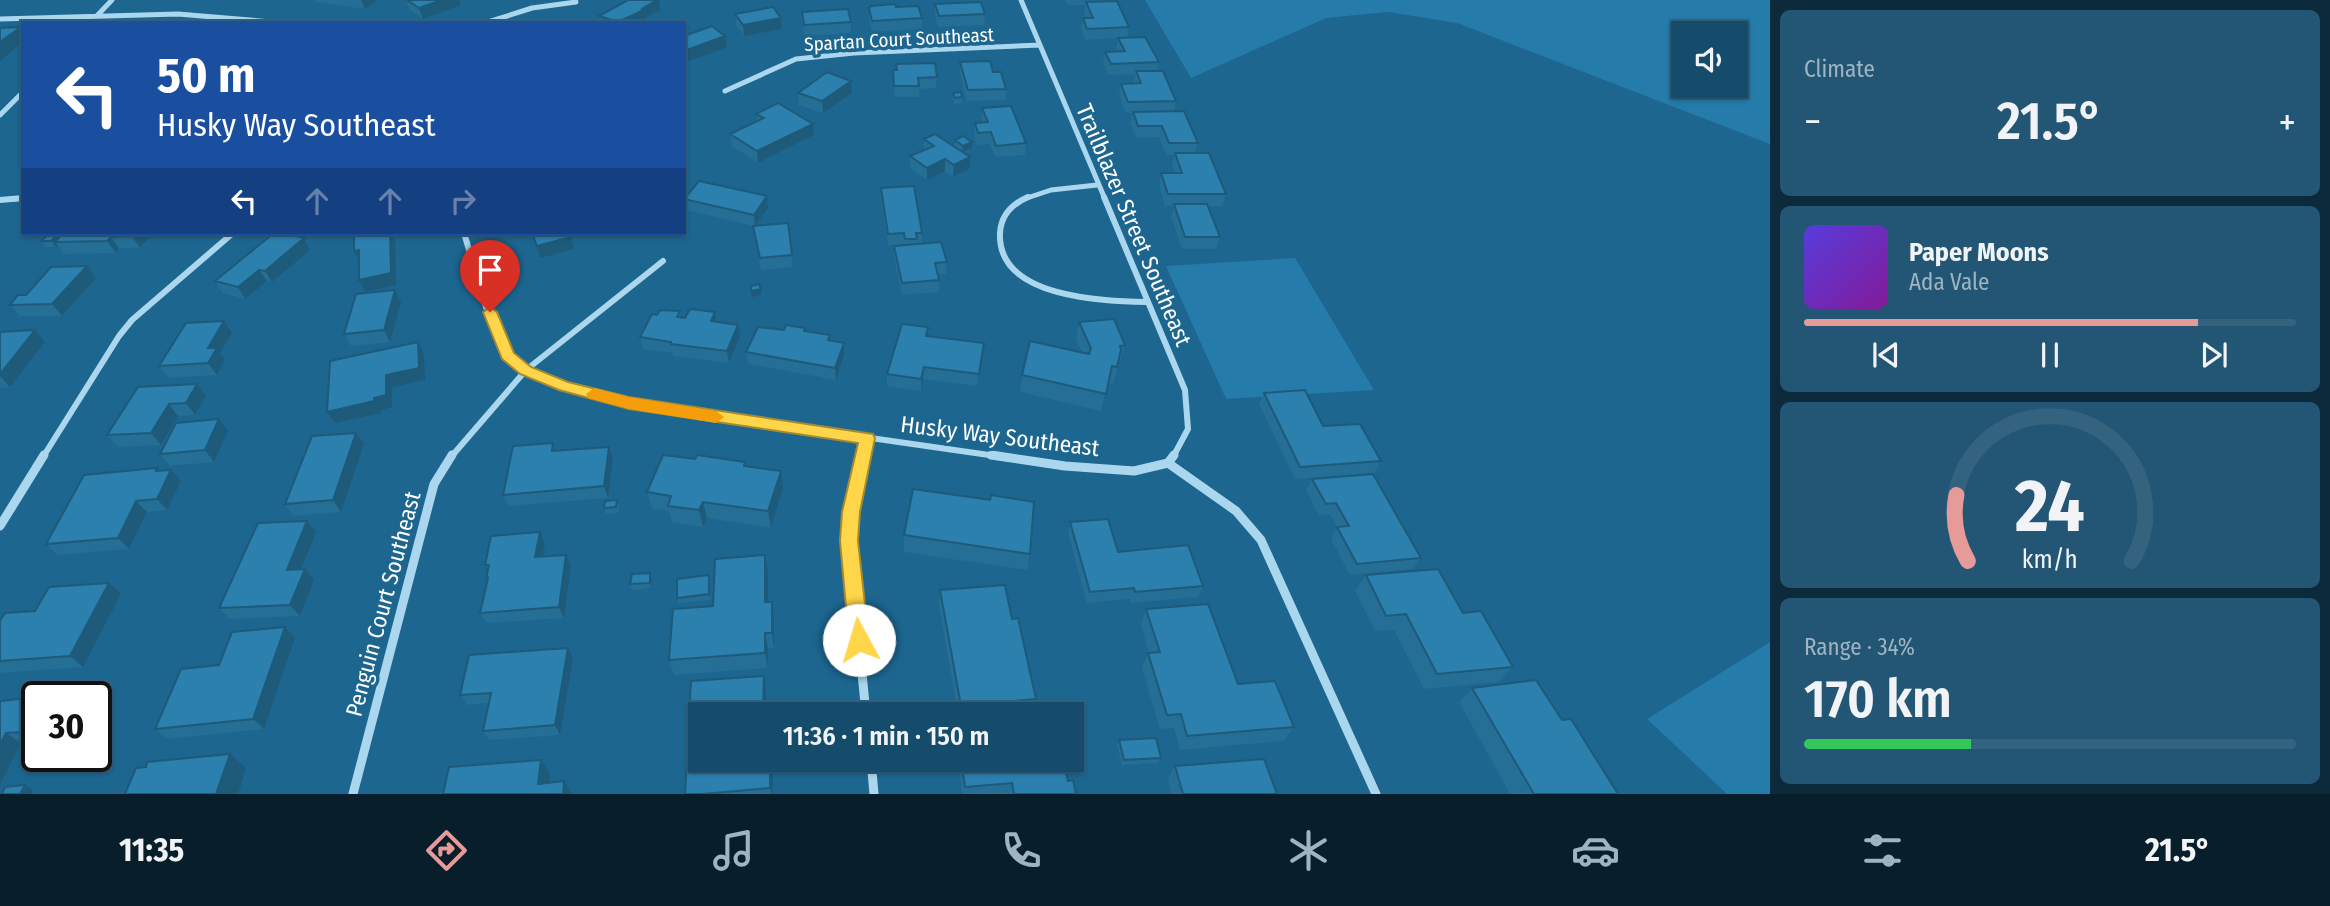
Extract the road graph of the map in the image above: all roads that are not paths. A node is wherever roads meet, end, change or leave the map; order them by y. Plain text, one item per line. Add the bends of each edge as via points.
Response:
1 (112, 0) edge
2 (1021, 0) edge
3 (576, 2) edge
4 (98, 14) junction
5 (0, 19) edge
6 (92, 21) edge
7 (267, 21) edge
8 (491, 21) edge
9 (1040, 46) junction
10 (725, 91) dead end
11 (21, 94) edge
12 (0, 115) edge
13 (1097, 185) junction
14 (21, 198) edge
15 (0, 200) edge
16 (231, 235) edge
17 (465, 235) edge
18 (663, 261) dead end
19 (1148, 302) junction
20 (526, 370) junction
21 (867, 438) junction
22 (1168, 463) junction
23 (0, 526) edge
24 (865, 702) edge
25 (872, 772) edge
26 (353, 794) edge
27 (874, 794) edge
28 (1376, 794) edge

1 - 4 street
2 - 9 street, Trailblazer Street Southeast
3 - 8 street via 533,8
4 - 5 street
4 - 6 street
4 - 7 street via 207,14
9 - 10 street, Spartan Court Southeast via 796,59
9 - 13 street, Trailblazer Street Southeast
11 - 12 street
13 - 19 street, Trailblazer Street Southeast
13 - 19 street via 1055,188 1026,197 999,223 1001,248 1006,259 1029,279 1050,289 1086,299
14 - 15 street
16 - 23 street via 119,335
17 - 20 street, Husky Way Southeast via 498,338 508,356
18 - 20 street, Penguin Court Southeast
19 - 22 street, Trailblazer Street Southeast via 1185,390 1190,418 1184,446
20 - 21 street, Husky Way Southeast via 629,403
20 - 26 street, Penguin Court Southeast via 454,452 434,484
21 - 22 street, Husky Way Southeast via 1065,466 1134,471
21 - 24 street via 849,541
22 - 28 street via 1236,511 1261,540
25 - 27 street

